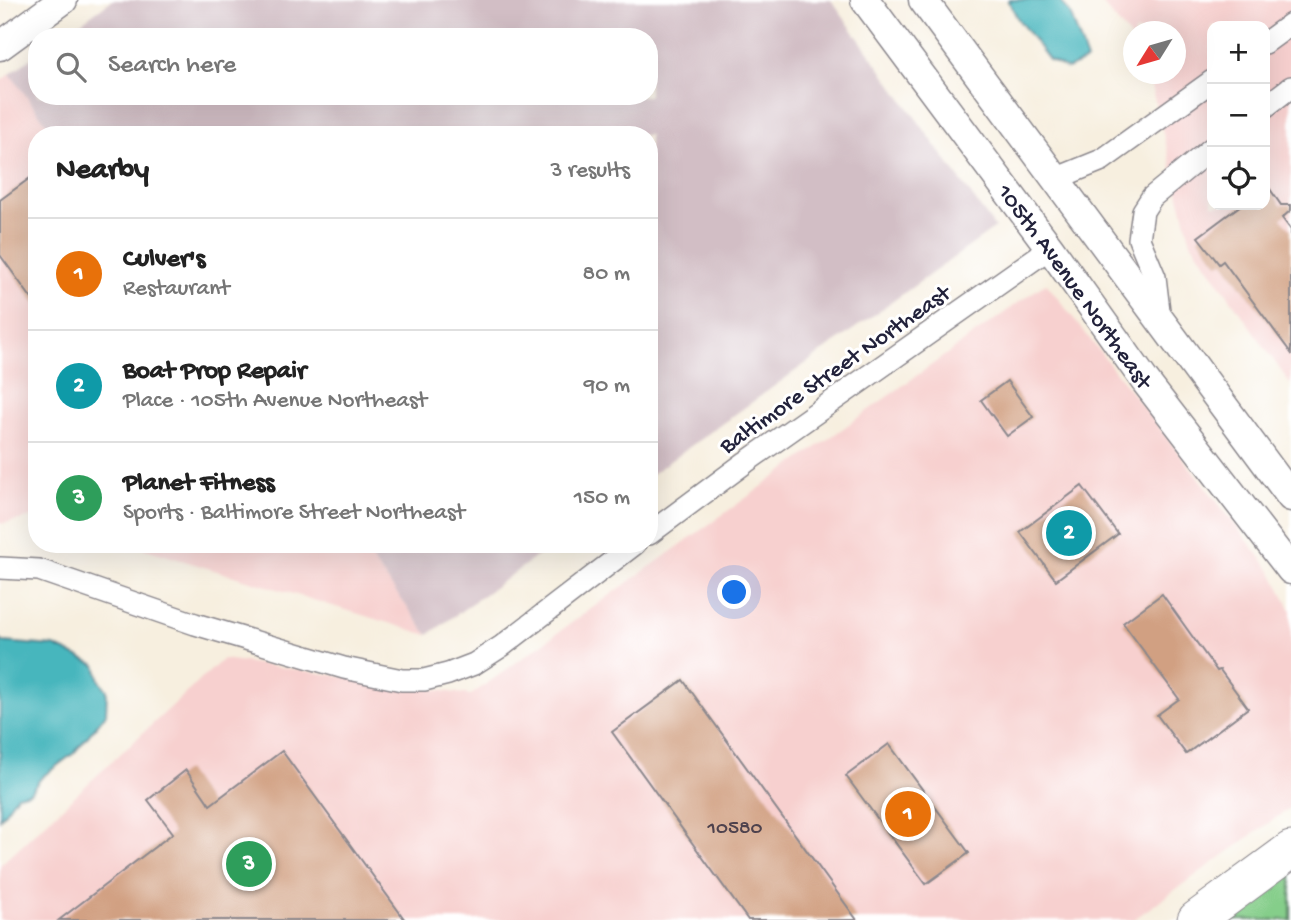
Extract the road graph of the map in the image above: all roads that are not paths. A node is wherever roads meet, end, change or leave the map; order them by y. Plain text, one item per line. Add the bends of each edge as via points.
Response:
1 (64, 0) edge
2 (865, 0) edge
3 (923, 0) edge
4 (1291, 24) edge
5 (1270, 39) edge
6 (0, 46) edge
7 (1207, 84) edge
8 (1291, 88) edge
9 (1270, 103) edge
10 (1207, 152) edge
11 (1055, 179) junction
12 (1050, 248) junction
13 (1160, 321) junction
14 (1291, 497) edge
15 (658, 527) edge
16 (623, 553) edge
17 (0, 568) edge
18 (1291, 570) edge
19 (1291, 850) edge
20 (1196, 920) edge

1 - 6 street
2 - 12 street, 105th Avenue Northeast
3 - 11 street, 105th Avenue Northeast
4 - 5 street
7 - 11 street via 1102,160
8 - 9 street
10 - 13 street via 1152,197 1143,211 1139,239 1154,277
11 - 13 street, 105th Avenue Northeast
12 - 15 street, Baltimore Street Northeast
12 - 18 street, 105th Avenue Northeast via 1145,381
13 - 14 street, 105th Avenue Northeast
16 - 17 street via 474,664 424,680 344,668 195,624 75,580 39,570
19 - 20 highway

